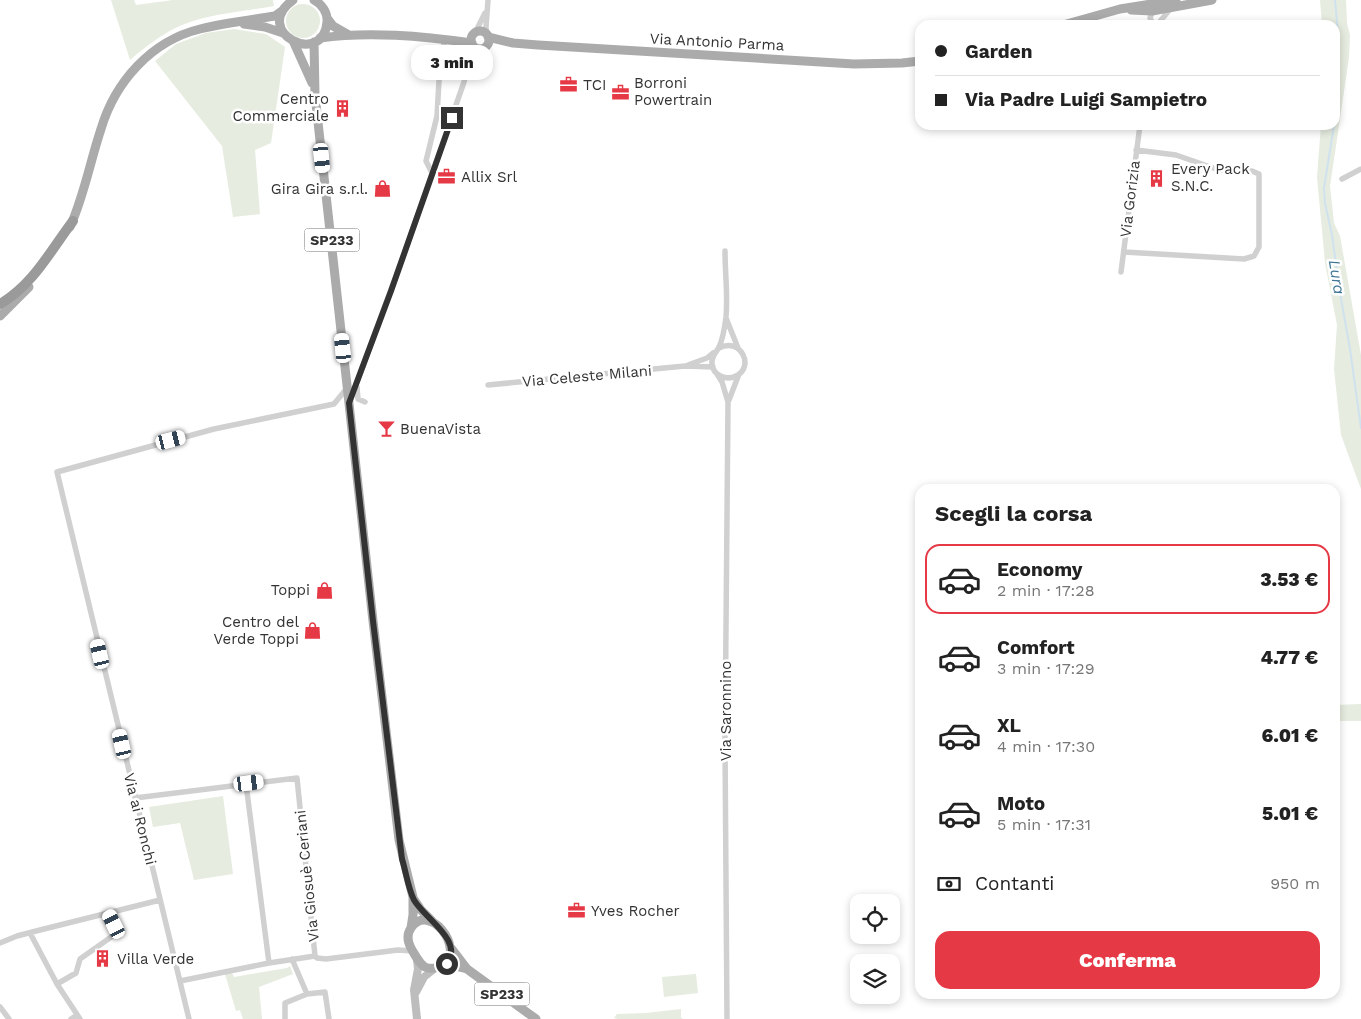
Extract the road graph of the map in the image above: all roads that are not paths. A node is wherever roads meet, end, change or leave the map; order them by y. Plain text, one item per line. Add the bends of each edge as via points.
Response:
1 (293, 0) edge
2 (314, 0) edge
3 (488, 0) edge
4 (1212, 0) edge
5 (1143, 2) edge
6 (1175, 3) edge
7 (487, 9) junction
8 (1120, 9) junction
9 (1152, 11) junction
10 (282, 12) junction
11 (327, 18) junction
12 (1081, 20) edge
13 (1151, 20) edge
14 (1160, 20) edge
15 (233, 23) junction
16 (283, 32) junction
17 (348, 34) junction
18 (488, 36) junction
19 (445, 39) junction
20 (317, 40) junction
21 (473, 40) junction
22 (294, 43) junction
23 (513, 44) junction
24 (484, 48) junction
25 (915, 61) edge
26 (464, 82) junction
27 (315, 95) junction
28 (1139, 130) edge
29 (1136, 150) junction
30 (1361, 169) edge
31 (432, 173) junction
32 (1342, 179) dead end
33 (73, 220) junction
34 (724, 251) dead end
35 (1124, 252) junction
36 (1121, 272) dead end
37 (0, 304) edge
38 (0, 316) edge
39 (726, 318) junction
40 (738, 348) junction
41 (717, 350) junction
42 (685, 366) junction
43 (713, 367) junction
44 (717, 374) junction
45 (739, 374) junction
46 (357, 383) junction
47 (488, 385) dead end
48 (348, 386) junction
49 (364, 402) dead end
50 (728, 402) junction
51 (349, 403) junction
52 (246, 784) junction
53 (135, 798) junction
54 (413, 897) junction
55 (160, 900) junction
56 (109, 913) junction
57 (432, 921) junction
58 (411, 928) junction
59 (30, 933) junction
60 (0, 943) edge
61 (451, 948) junction
62 (415, 955) junction
63 (315, 956) junction
64 (292, 959) junction
65 (269, 963) junction
66 (444, 966) junction
67 (467, 969) junction
68 (434, 970) junction
69 (180, 981) junction
70 (57, 984) junction
71 (306, 994) junction
72 (415, 994) junction
73 (0, 1007) edge
74 (78, 1017) edge
75 (9, 1019) edge
76 (71, 1019) edge
77 (189, 1019) edge
78 (286, 1019) edge
79 (329, 1019) edge
80 (417, 1019) edge
81 (536, 1019) edge
82 (727, 1019) edge

1 - 10 main road
2 - 11 main road via 325,10
3 - 7 street
4 - 6 main road
5 - 6 main road
5 - 8 main road
6 - 9 main road
6 - 14 street
7 - 18 street
7 - 21 street
8 - 9 main road
8 - 12 main road
9 - 13 street
10 - 15 main road
10 - 16 main road
11 - 17 main road via 333,26
11 - 20 main road, SP233 via 325,32
15 - 16 main road
15 - 33 main road via 200,29 168,41 144,59 126,79 102,126
16 - 22 main road, SP233
17 - 19 main road
17 - 20 main road
18 - 21 main road via 483,32
18 - 23 main road, Via Antonio Parma
18 - 24 main road via 488,45
19 - 21 main road
19 - 31 street via 437,116 426,161
20 - 22 main road via 302,45
20 - 27 main road, SP233
21 - 24 main road via 479,49
21 - 26 street
22 - 27 main road, SP233
23 - 24 main road, Via Antonio Parma
23 - 25 main road, Via Antonio Parma via 854,64
24 - 26 street
26 - 31 street
27 - 48 main road, SP233
28 - 29 street, Via Gorizia
29 - 35 street, Via Gorizia
29 - 35 street via 1176,155 1219,170 1259,174 1259,248 1254,256 1244,258
30 - 32 street
31 - 46 street
33 - 37 highway via 39,268 18,291
33 - 38 main road via 40,275
34 - 39 street, Via Saronnino
35 - 36 street, Via Gorizia
39 - 40 street, Via Saronnino
39 - 41 street, Via Saronnino
40 - 41 street via 728,345
40 - 45 street, Via Saronnino via 745,364
41 - 42 street via 707,358
41 - 43 street, Via Saronnino via 712,358
42 - 43 street
42 - 47 street, Via Celeste Milani
43 - 44 street, Via Saronnino
44 - 45 street via 724,378
44 - 50 street, Via Saronnino
45 - 50 street, Via Saronnino
46 - 49 street via 358,399
46 - 51 street
48 - 51 main road, SP233
48 - 53 street, Via ai Ronchi via 334,404 214,429 58,472
50 - 82 street, Via Saronnino
51 - 54 main road, SP233 via 398,831
52 - 53 street
52 - 63 street, Via Giosuè Ceriani via 297,778
52 - 65 street
53 - 55 street, Via ai Ronchi
54 - 57 main road, SP233
54 - 58 main road, SP233
55 - 56 street
55 - 69 street, Via ai Ronchi
56 - 59 street
56 - 70 street via 116,929 114,934 80,959 76,972
57 - 58 main road via 421,921
57 - 61 main road, SP233 via 441,929
58 - 62 main road, SP233 via 408,940
59 - 60 street
59 - 70 street
61 - 66 main road via 450,959
61 - 67 main road, SP233
62 - 63 street via 398,950 326,959
62 - 68 main road via 426,968
62 - 72 street via 418,969
63 - 64 street, Via Giosuè Ceriani
64 - 65 street, Via Giosuè Ceriani
64 - 71 street
65 - 69 street, Via Giosuè Ceriani
66 - 67 main road, SP233
66 - 68 main road, SP233
67 - 81 main road, SP233
68 - 72 street via 424,977
69 - 77 street, Via ai Ronchi
70 - 74 street
71 - 78 street via 285,1003
71 - 79 street via 326,992
72 - 80 street
73 - 75 street
74 - 76 street

